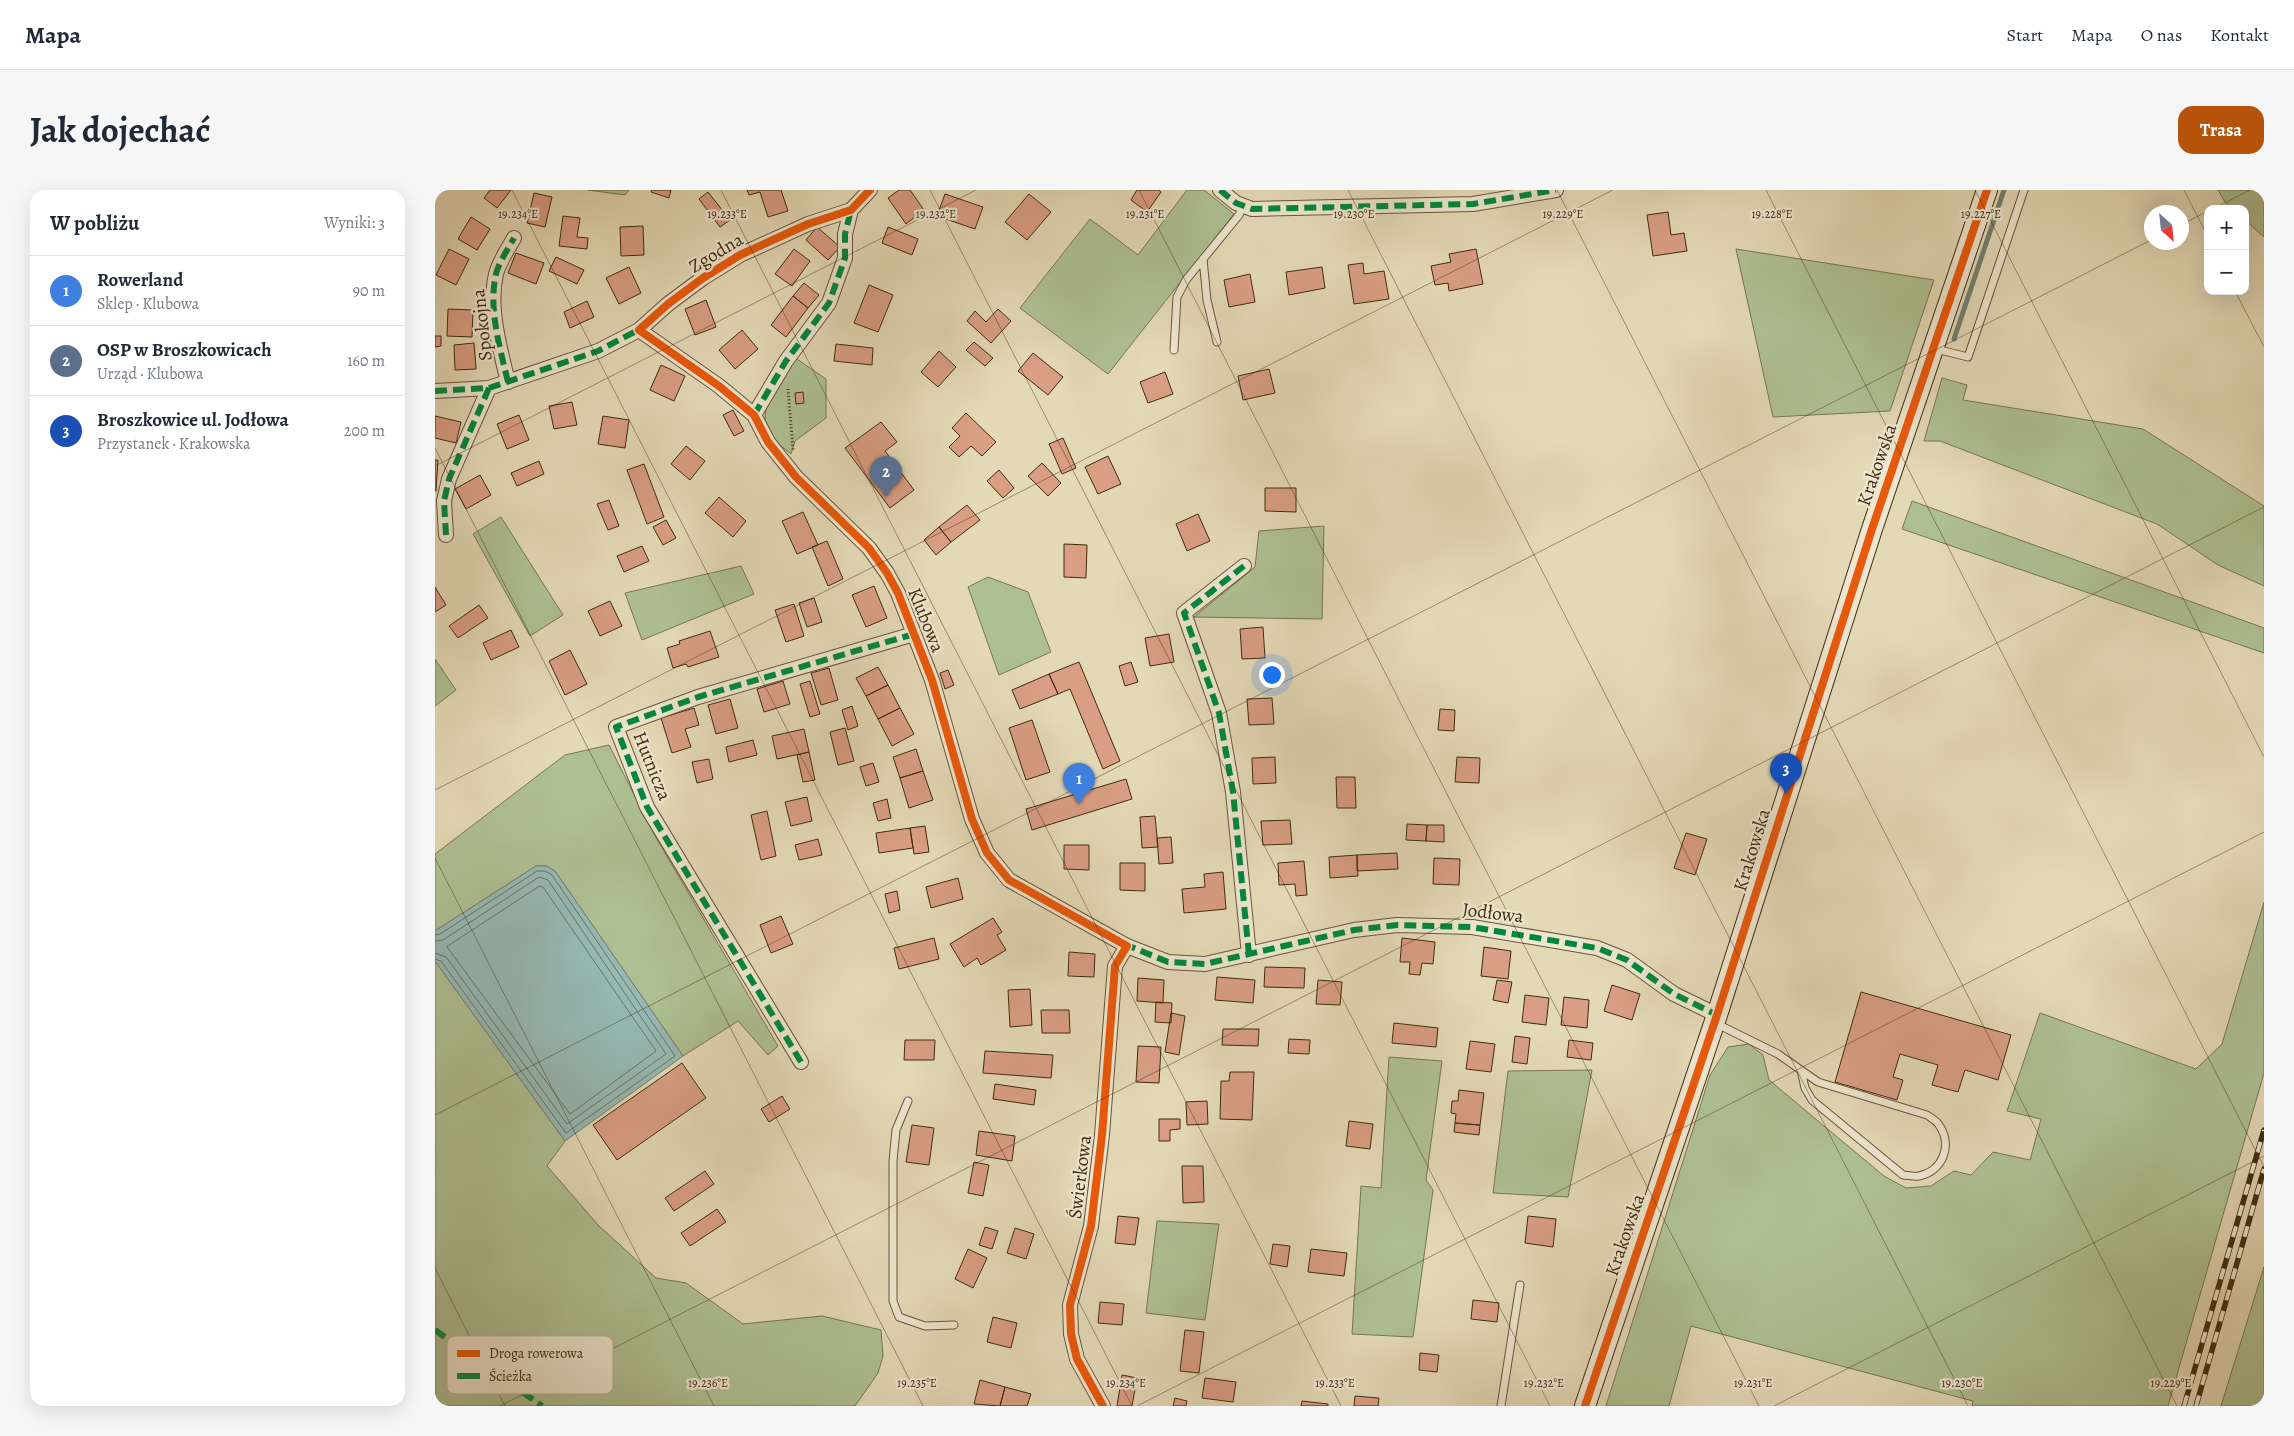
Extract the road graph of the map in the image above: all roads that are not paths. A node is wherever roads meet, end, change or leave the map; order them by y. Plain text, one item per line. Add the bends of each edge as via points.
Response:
1 (870, 190) edge
2 (1221, 190) edge
3 (1555, 190) edge
4 (1987, 190) edge
5 (2024, 190) edge
6 (1243, 206) junction
7 (851, 210) junction
8 (514, 238) dead end
9 (1203, 259) junction
10 (639, 330) junction
11 (1217, 342) dead end
12 (1933, 349) junction
13 (1174, 350) dead end
14 (508, 382) junction
15 (489, 388) junction
16 (439, 393) edge
17 (754, 415) junction
18 (445, 535) dead end
19 (1244, 566) dead end
20 (914, 634) junction
21 (1127, 946) junction
22 (1249, 955) junction
23 (1716, 1019) junction
24 (801, 1062) dead end
25 (1801, 1070) junction
26 (908, 1101) dead end
27 (1520, 1285) dead end
28 (954, 1325) dead end
29 (1103, 1406) edge
30 (1501, 1406) edge
31 (1585, 1406) edge

1 - 7 street, Zgodna
2 - 6 street
3 - 6 street via 1473,204 1252,209
4 - 12 street, Krakowska
5 - 12 lane via 1968,357
6 - 9 lane
7 - 10 street, Zgodna via 808,224 740,255 703,278
7 - 17 street, Zgodna via 845,234 845,258 829,303 786,360
8 - 14 street, Spokojna via 497,272 494,294 499,344
9 - 11 lane via 1207,300
9 - 13 lane via 1177,297
10 - 14 street, Zgodna via 597,351
10 - 17 street, Klubowa via 719,386
12 - 23 street, Krakowska via 1789,784
14 - 15 street, Zgodna
15 - 16 street, Zgodna
15 - 18 street via 449,479 444,501
17 - 20 street, Klubowa via 768,442 796,477 869,548 898,593
19 - 22 street via 1184,613 1219,713 1233,792
20 - 21 street, Klubowa via 937,697 972,819 987,853 1009,880
20 - 24 street, Hutnicza via 698,697 616,727 647,808
21 - 22 street, Jodłowa via 1169,962 1205,964
21 - 29 street, Świerkowa via 1115,966 1103,1126 1091,1226 1070,1305 1071,1334 1077,1359
22 - 23 street, Jodłowa via 1355,930 1397,926 1472,927 1597,948 1627,960
23 - 25 lane
23 - 31 street, Krakowska
25 - 25 lane via 1812,1100 1903,1175 1919,1176 1944,1158 1946,1140 1939,1124 1927,1115 1818,1082
26 - 28 lane via 896,1130 893,1161 893,1301 899,1317 925,1326
27 - 30 lane

